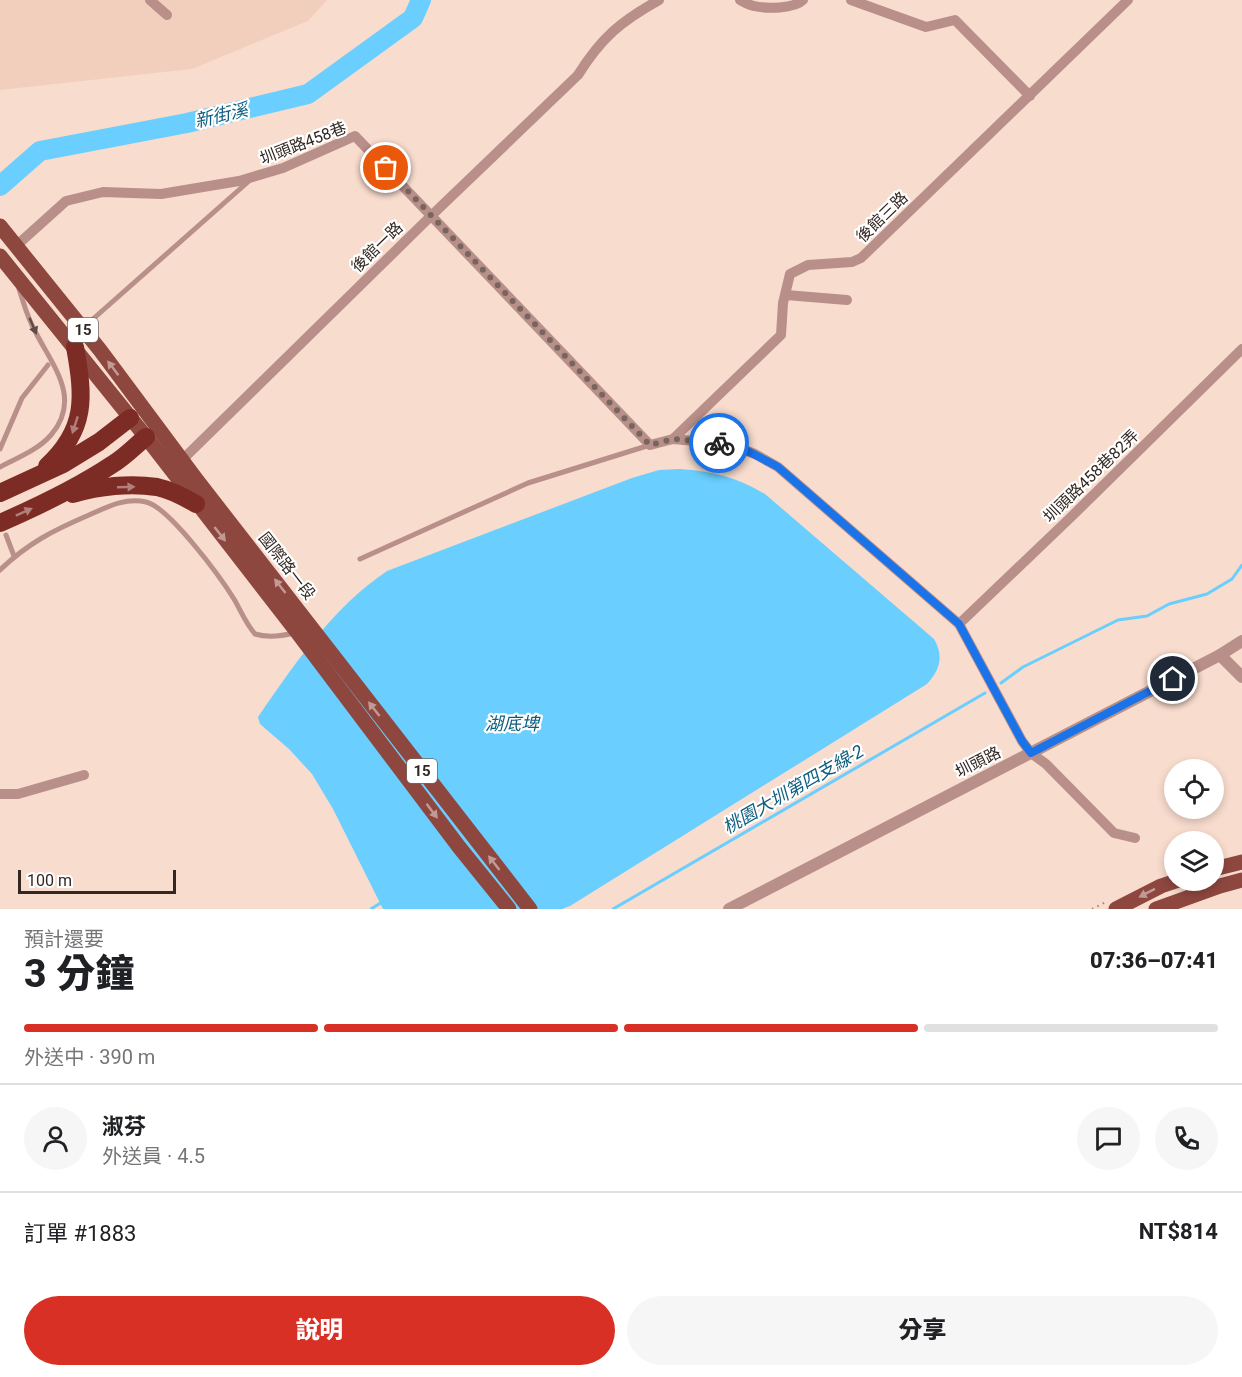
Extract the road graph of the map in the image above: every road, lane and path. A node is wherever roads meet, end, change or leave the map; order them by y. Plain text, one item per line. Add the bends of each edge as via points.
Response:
1 (150, 0) edge
2 (659, 0) edge
3 (740, 0) edge
4 (803, 0) edge
5 (851, 0) edge
6 (1128, 0) edge
7 (167, 15) dead end
8 (1030, 96) junction
9 (252, 177) junction
10 (432, 215) junction
11 (0, 226) edge
12 (16, 246) junction
13 (6, 262) edge
14 (786, 295) junction
15 (847, 300) dead end
16 (93, 320) dead end
17 (75, 347) junction
18 (1242, 349) edge
19 (48, 365) dead end
20 (139, 417) junction
21 (146, 437) junction
22 (673, 439) junction
23 (650, 445) junction
24 (0, 449) edge
25 (176, 465) junction
26 (0, 467) edge
27 (37, 476) junction
28 (0, 493) edge
29 (48, 501) junction
30 (196, 504) junction
31 (3, 529) edge
32 (15, 556) junction
33 (360, 559) dead end
34 (0, 570) edge
35 (959, 624) junction
36 (297, 632) junction
37 (1242, 641) edge
38 (1220, 655) junction
39 (1242, 677) edge
40 (1031, 753) junction
41 (84, 775) dead end
42 (0, 794) edge
43 (1135, 838) dead end
44 (1242, 862) edge
45 (1224, 866) edge
46 (1242, 880) edge
47 (1164, 885) edge
48 (509, 909) edge
49 (530, 909) edge
50 (729, 909) edge
51 (1116, 909) edge
52 (1156, 909) edge

1 - 7 street
2 - 10 street, 後館一路 via 631,15 607,35 578,75
3 - 4 street via 754,6 777,7 800,4
5 - 8 street via 926,27 955,20
6 - 8 street, 後館三路
8 - 14 street, 後館三路 via 861,258 808,265 790,274
9 - 10 street, 圳頭路458巷 via 283,168 355,136
9 - 12 street, 圳頭路458巷 via 161,194 103,192 66,201
9 - 16 lane
10 - 23 street, 圳頭路458巷
10 - 25 street, 後館一路
11 - 12 main road, 15
20 -> 12 main road, 國際路一段 / 15
13 - 17 main road, 國際路一段 / 15
13 -> 26 lane via 34,331 56,367 65,398 63,412 51,434
14 - 15 street
14 - 22 street, 後館三路 via 781,335
17 - 20 main road, 國際路一段 / 15
17 -> 27 highway via 80,376 78,420 70,440
18 - 35 street, 圳頭路458巷82弄
19 - 24 lane via 22,398
20 - 21 main road
20 - 25 main road, 國際路一段 / 15
20 - 27 highway
21 - 25 main road, 國際路一段 / 15
21 - 29 highway via 115,463
22 - 23 street
22 - 35 street via 729,444 778,467
23 - 33 lane via 528,483
25 - 30 main road, 國際路一段 / 15
49 -> 25 main road, 國際路一段 / 15
27 - 28 highway
29 -> 30 highway via 83,491 134,486 159,488
31 -> 29 highway
30 -> 36 main road, 國際路一段 / 15
31 - 32 lane
32 - 34 lane
32 - 36 lane via 41,537 111,505 146,502 156,505 174,521 225,586 255,634 285,636
35 - 40 street
36 -> 48 main road, 國際路一段 / 15
37 - 38 street, 圳頭路
38 - 39 street
38 - 40 street, 圳頭路
40 - 43 street via 1114,833
40 - 50 street, 圳頭路
41 - 42 street via 18,794
44 - 45 main road
46 - 52 main road
47 -> 51 main road

